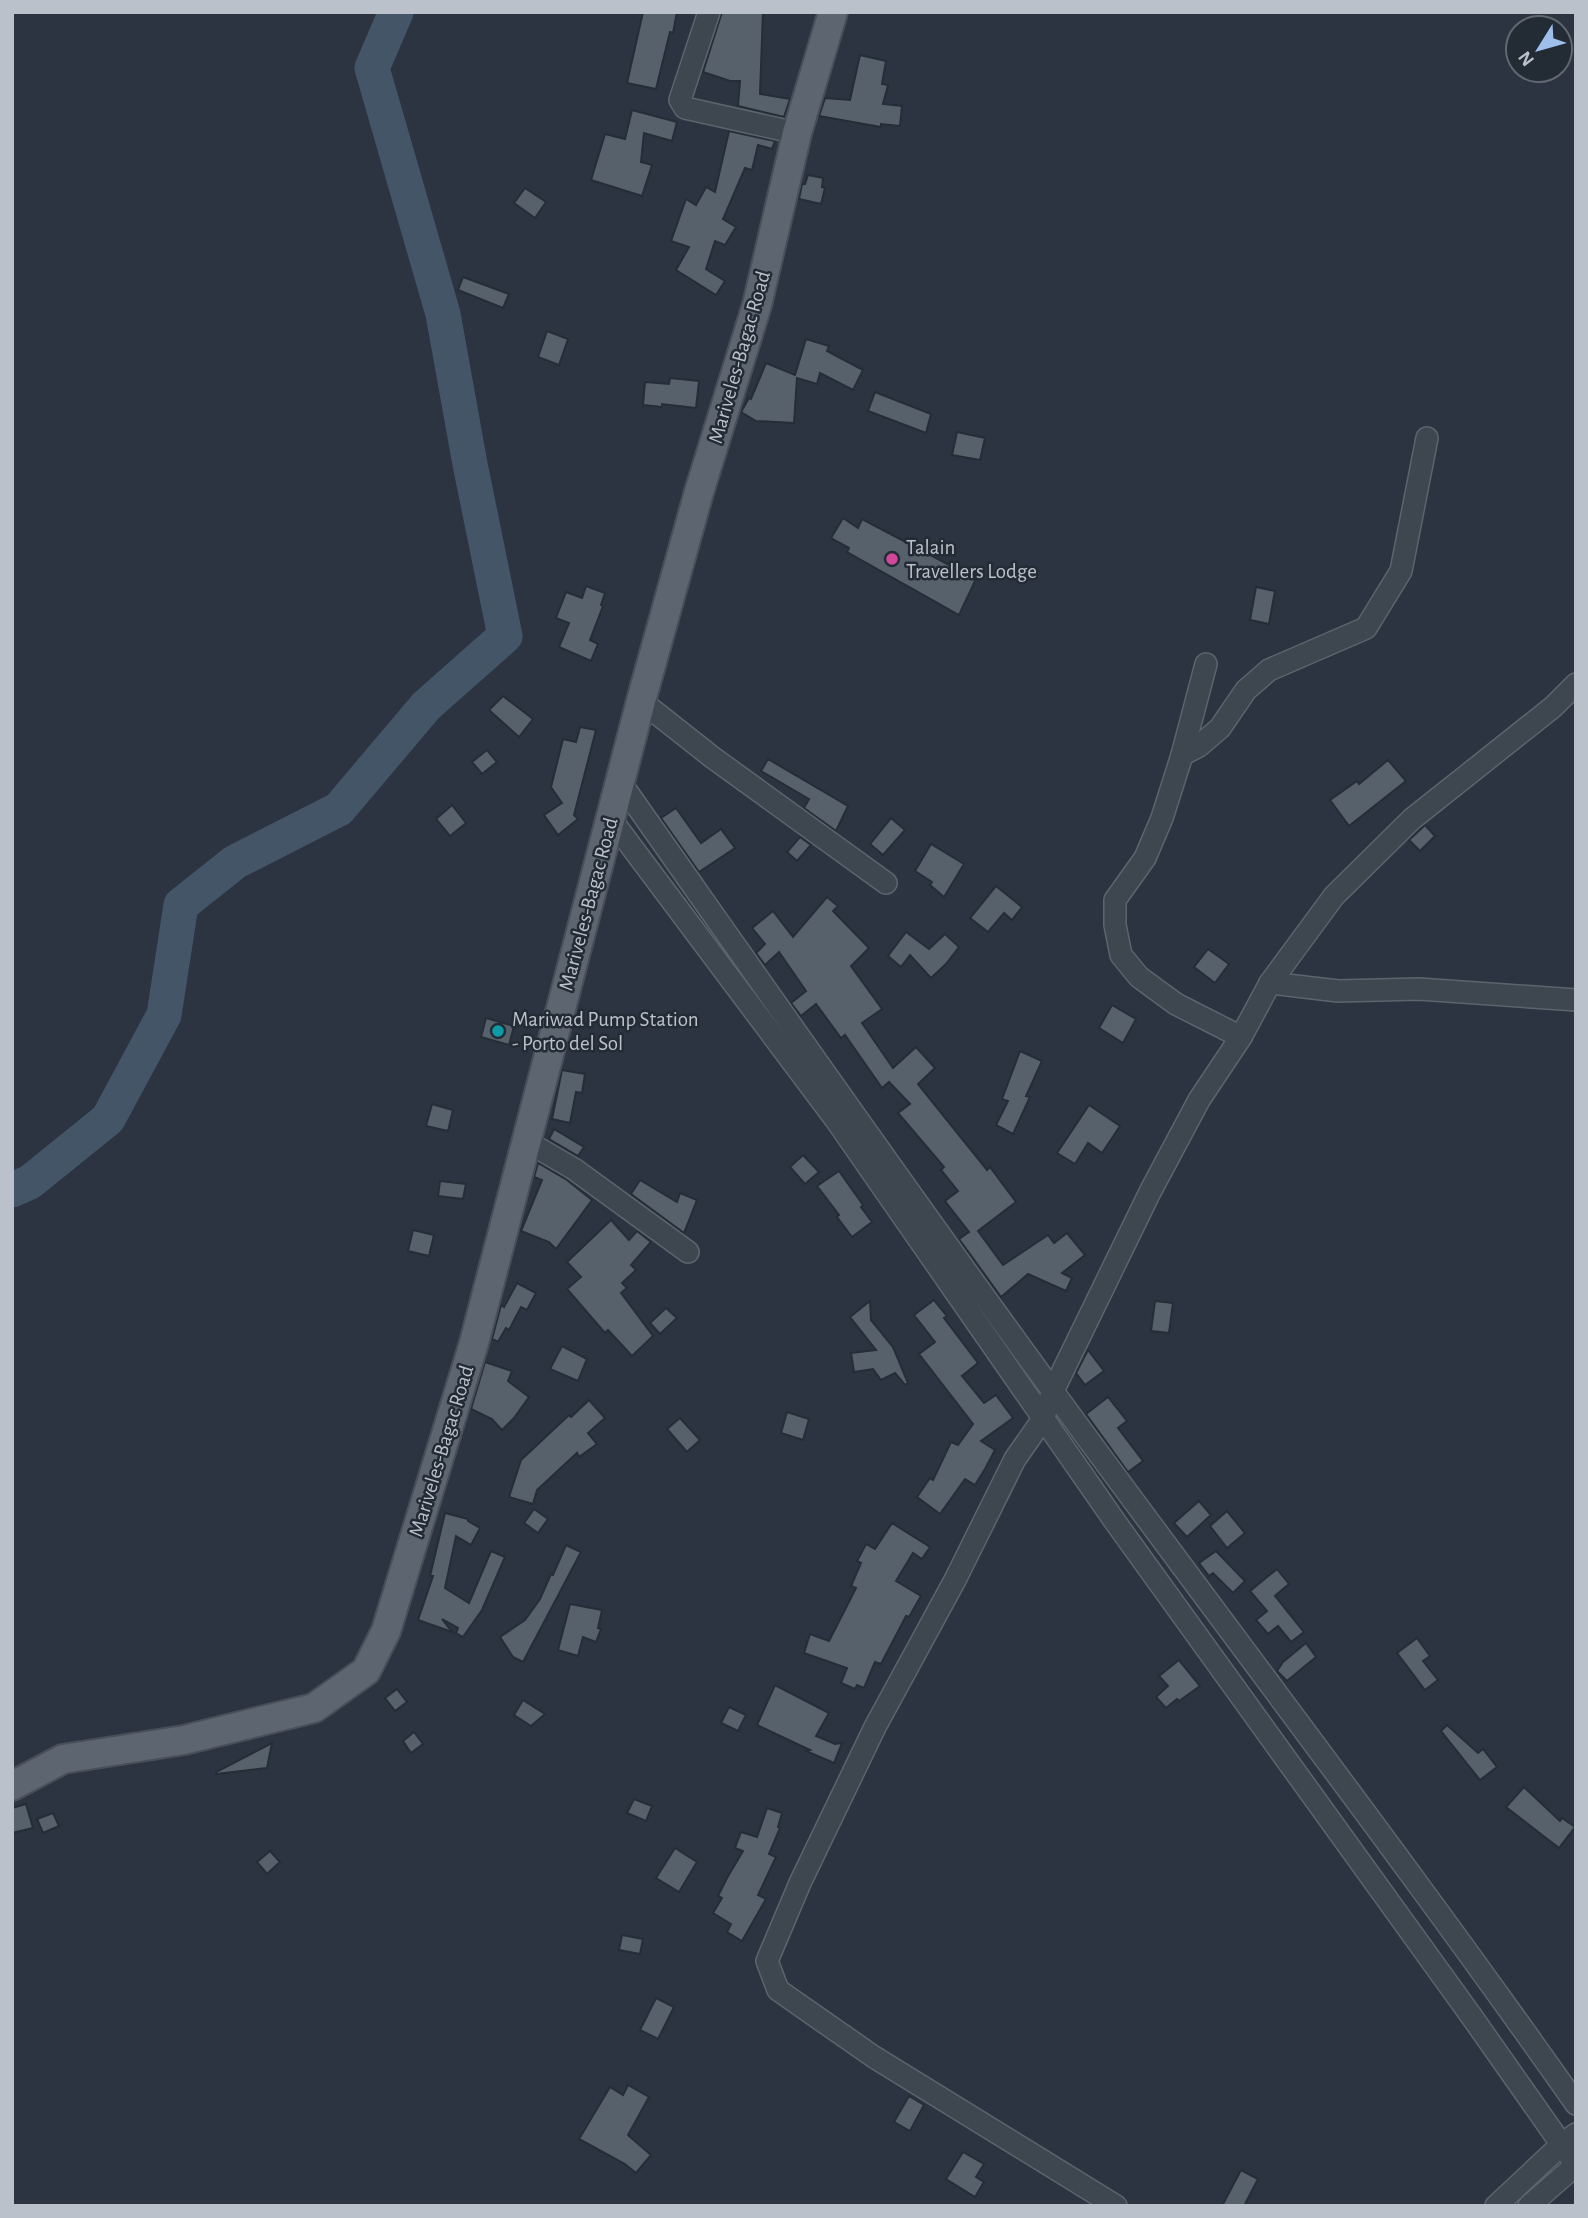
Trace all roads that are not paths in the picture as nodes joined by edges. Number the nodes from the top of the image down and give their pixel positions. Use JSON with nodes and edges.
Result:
{"nodes":[{"id":1,"x":709,"y":12,"type":"edge"},
{"id":2,"x":833,"y":12,"type":"edge"},
{"id":3,"x":797,"y":133,"type":"junction"},
{"id":4,"x":1427,"y":438,"type":"dead end"},
{"id":5,"x":1206,"y":664,"type":"dead end"},
{"id":6,"x":1576,"y":684,"type":"edge"},
{"id":7,"x":641,"y":701,"type":"junction"},
{"id":8,"x":1182,"y":755,"type":"junction"},
{"id":9,"x":620,"y":782,"type":"junction"},
{"id":10,"x":610,"y":818,"type":"junction"},
{"id":11,"x":886,"y":883,"type":"dead end"},
{"id":12,"x":1270,"y":983,"type":"junction"},
{"id":13,"x":1576,"y":1000,"type":"edge"},
{"id":14,"x":1241,"y":1037,"type":"junction"},
{"id":15,"x":526,"y":1141,"type":"junction"},
{"id":16,"x":688,"y":1252,"type":"dead end"},
{"id":17,"x":1053,"y":1391,"type":"junction"},
{"id":18,"x":1043,"y":1419,"type":"junction"},
{"id":19,"x":12,"y":1786,"type":"edge"},
{"id":20,"x":1576,"y":2104,"type":"edge"},
{"id":21,"x":1568,"y":2139,"type":"edge"},
{"id":22,"x":1576,"y":2165,"type":"edge"},
{"id":23,"x":1116,"y":2206,"type":"edge"},
{"id":24,"x":1496,"y":2206,"type":"edge"},
{"id":25,"x":1529,"y":2206,"type":"edge"}],
"edges":[{"from":1,"to":3,"type":"street"},
{"from":2,"to":3,"type":"main road","name":"Mariveles-Bagac Road"},
{"from":3,"to":7,"type":"main road","name":"Mariveles-Bagac Road"},
{"from":4,"to":8,"type":"street"},
{"from":5,"to":8,"type":"street"},
{"from":6,"to":12,"type":"street"},
{"from":7,"to":9,"type":"main road","name":"Mariveles-Bagac Road"},
{"from":7,"to":11,"type":"street"},
{"from":8,"to":14,"type":"street"},
{"from":9,"to":10,"type":"main road","name":"Mariveles-Bagac Road"},
{"from":9,"to":17,"type":"street"},
{"from":10,"to":15,"type":"main road","name":"Mariveles-Bagac Road"},
{"from":10,"to":18,"type":"street"},
{"from":12,"to":13,"type":"street"},
{"from":12,"to":14,"type":"street"},
{"from":14,"to":17,"type":"street"},
{"from":15,"to":16,"type":"street"},
{"from":15,"to":19,"type":"main road","name":"Mariveles-Bagac Road"},
{"from":17,"to":18,"type":"street"},
{"from":17,"to":20,"type":"street"},
{"from":18,"to":21,"type":"street"},
{"from":18,"to":23,"type":"street"},
{"from":21,"to":22,"type":"street"},
{"from":21,"to":24,"type":"street"},
{"from":22,"to":25,"type":"street"}]}
